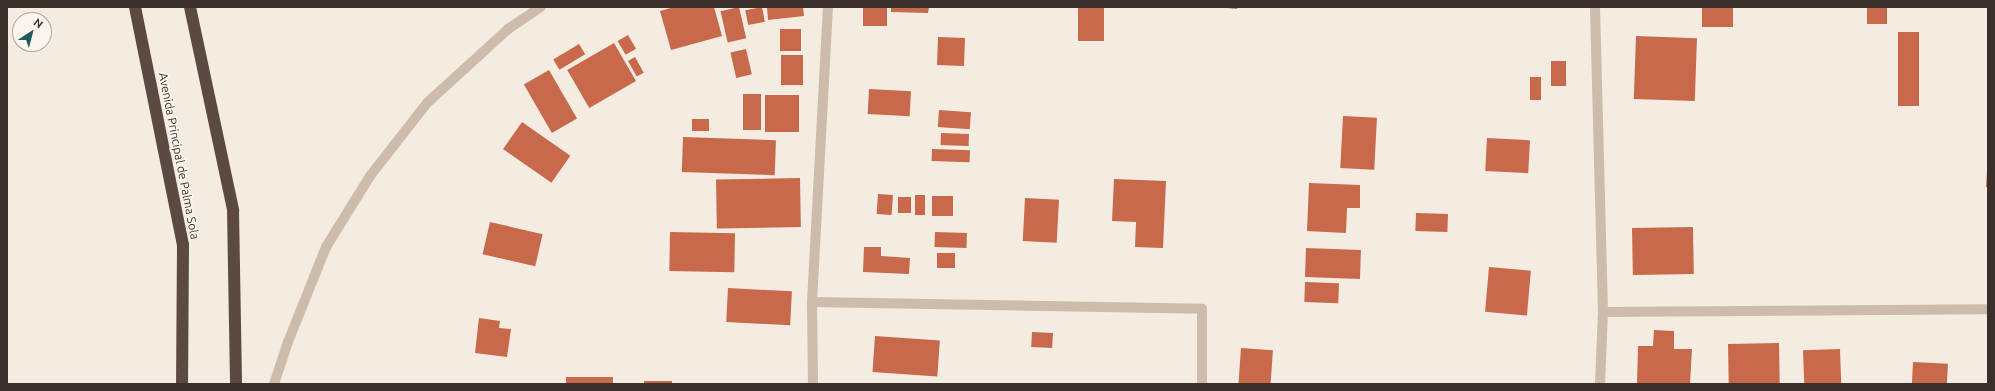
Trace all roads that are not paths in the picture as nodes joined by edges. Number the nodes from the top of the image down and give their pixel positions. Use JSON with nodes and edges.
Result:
{"nodes":[{"id":1,"x":135,"y":7,"type":"edge"},
{"id":2,"x":190,"y":7,"type":"edge"},
{"id":3,"x":541,"y":7,"type":"edge"},
{"id":4,"x":828,"y":7,"type":"edge"},
{"id":5,"x":1595,"y":7,"type":"edge"},
{"id":6,"x":812,"y":302,"type":"junction"},
{"id":7,"x":1988,"y":309,"type":"edge"},
{"id":8,"x":1603,"y":312,"type":"junction"},
{"id":9,"x":182,"y":384,"type":"edge"},
{"id":10,"x":236,"y":384,"type":"edge"},
{"id":11,"x":274,"y":384,"type":"edge"},
{"id":12,"x":813,"y":384,"type":"edge"},
{"id":13,"x":1202,"y":384,"type":"edge"},
{"id":14,"x":1600,"y":384,"type":"edge"}],
"edges":[{"from":1,"to":9,"type":"highway","name":"Avenida Principal de Palma Sola"},
{"from":2,"to":10,"type":"highway"},
{"from":3,"to":11,"type":"street"},
{"from":4,"to":6,"type":"street"},
{"from":5,"to":8,"type":"street"},
{"from":6,"to":12,"type":"street"},
{"from":6,"to":13,"type":"street"},
{"from":7,"to":8,"type":"street"},
{"from":8,"to":14,"type":"street"}]}
